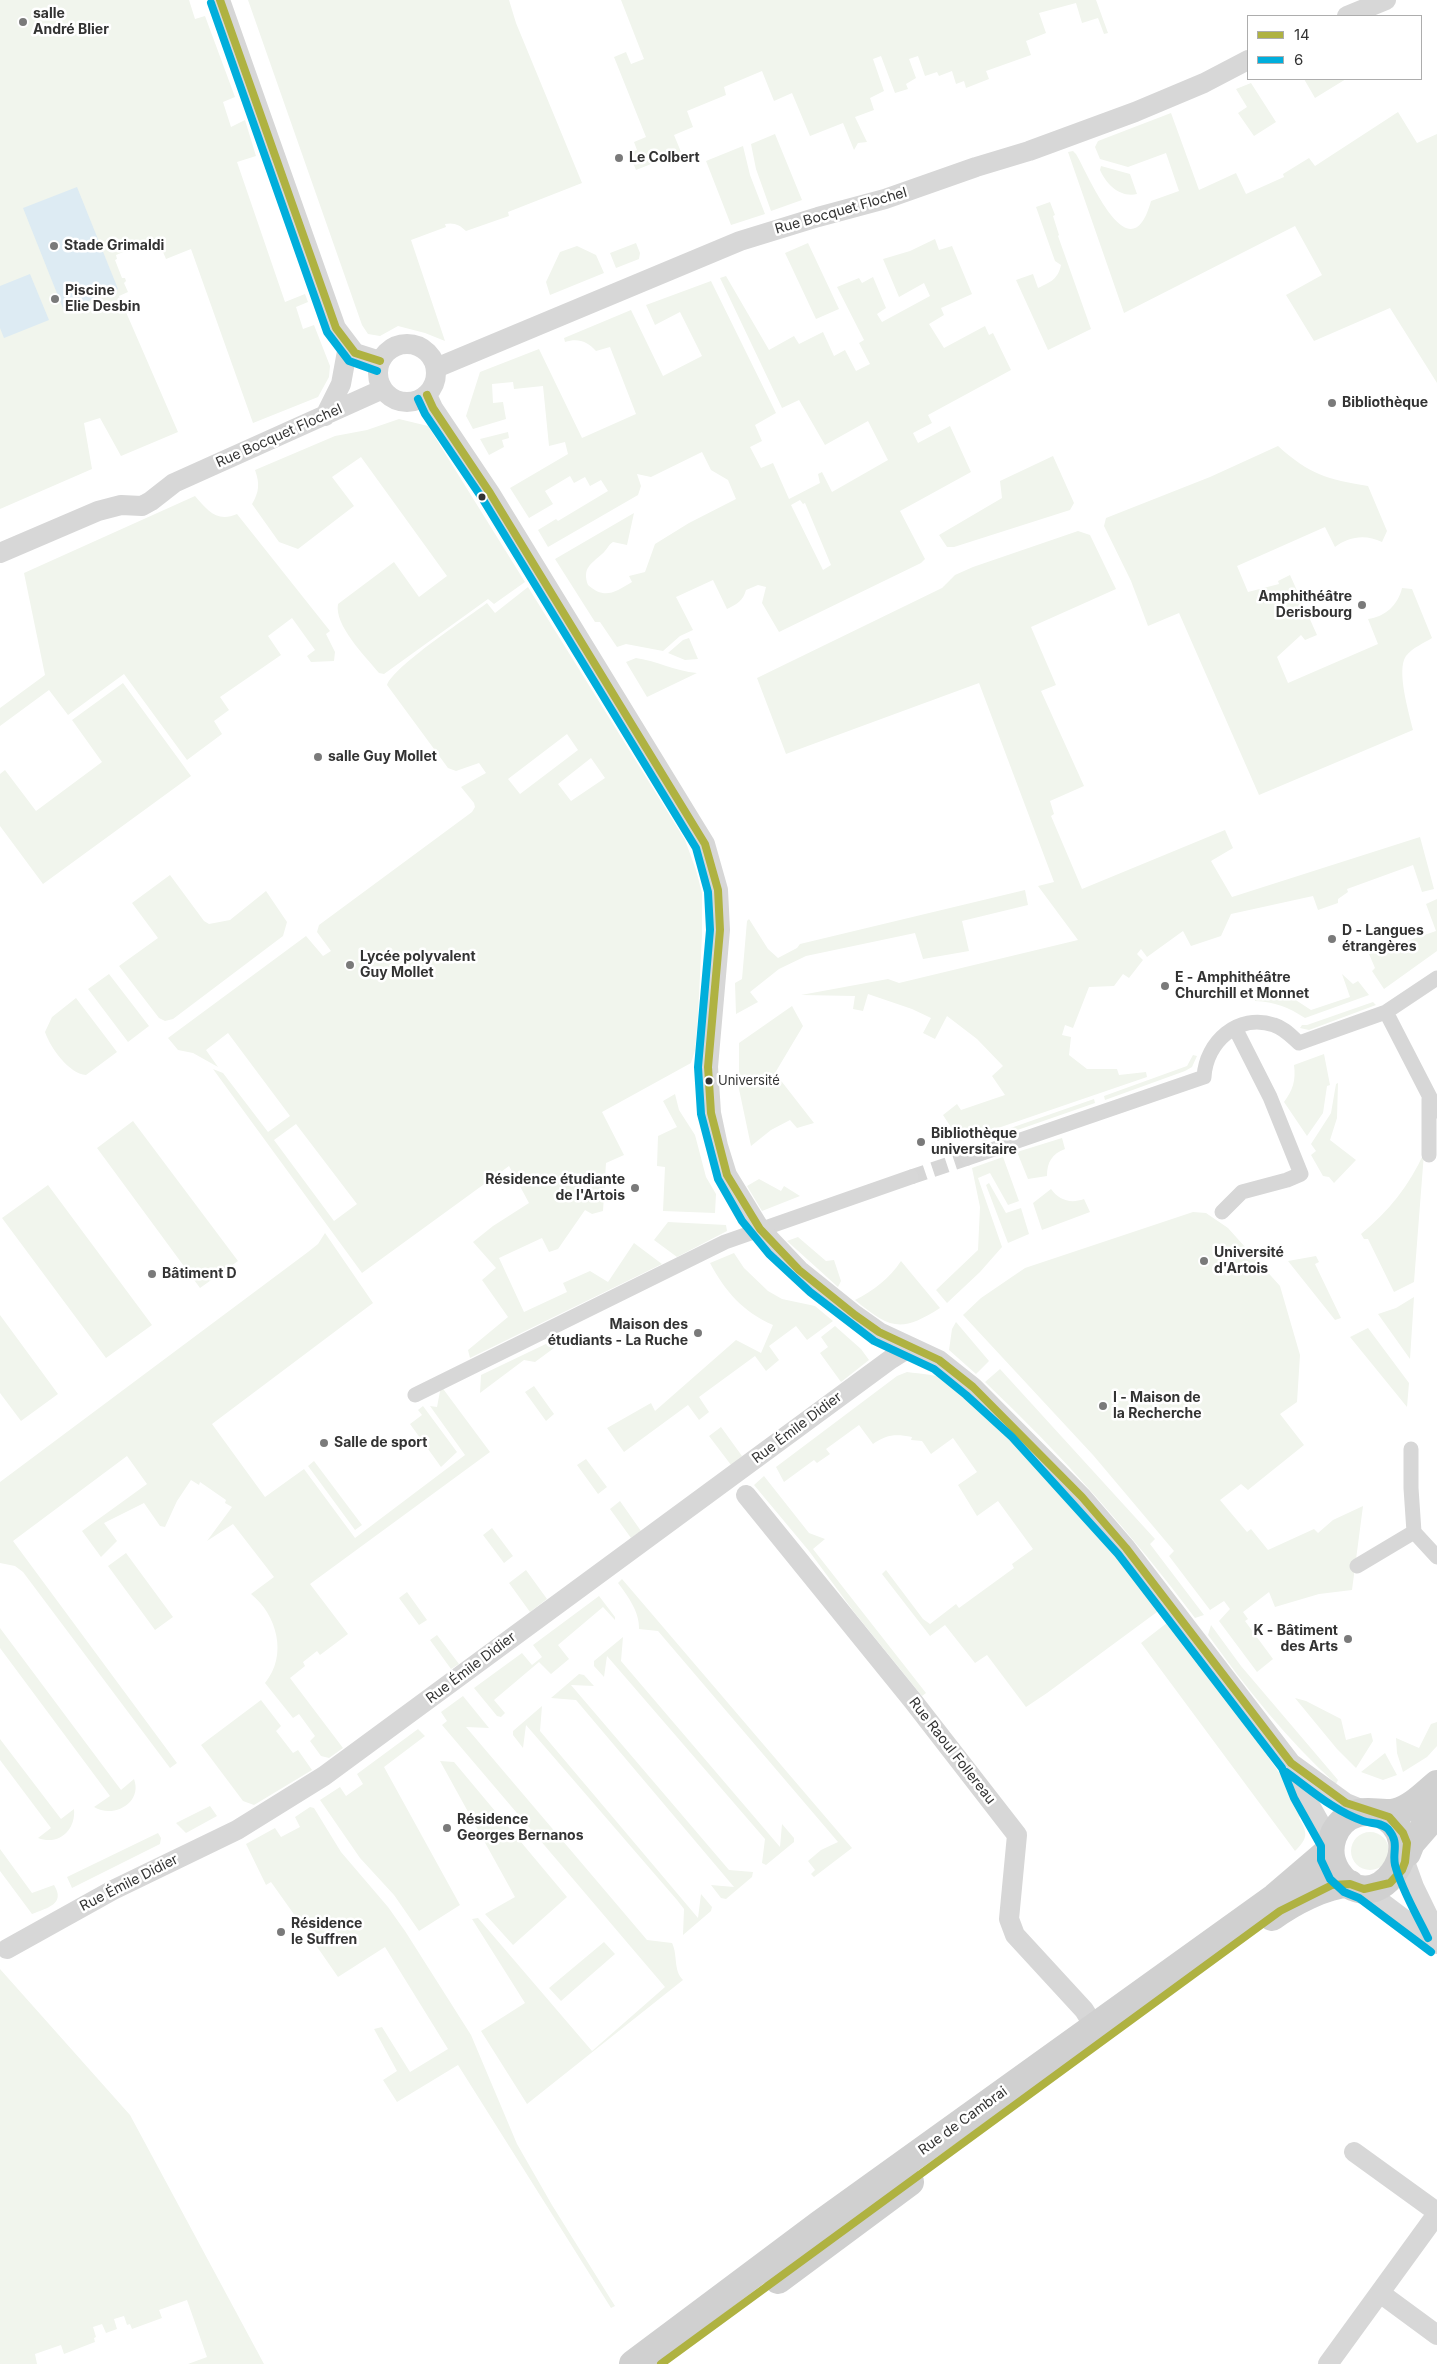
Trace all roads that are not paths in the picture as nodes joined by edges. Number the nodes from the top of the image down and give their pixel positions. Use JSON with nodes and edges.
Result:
{"nodes":[{"id":1,"x":220,"y":0,"type":"edge"},
{"id":2,"x":1366,"y":0,"type":"edge"},
{"id":3,"x":1386,"y":0,"type":"edge"},
{"id":4,"x":1349,"y":15,"type":"edge"},
{"id":5,"x":1350,"y":15,"type":"edge"},
{"id":6,"x":1247,"y":61,"type":"edge"},
{"id":7,"x":348,"y":346,"type":"junction"},
{"id":8,"x":380,"y":361,"type":"junction"},
{"id":9,"x":436,"y":368,"type":"junction"},
{"id":10,"x":383,"y":389,"type":"junction"},
{"id":11,"x":427,"y":395,"type":"junction"},
{"id":12,"x":325,"y":416,"type":"junction"},
{"id":13,"x":0,"y":553,"type":"edge"},
{"id":14,"x":1437,"y":978,"type":"edge"},
{"id":15,"x":1386,"y":1012,"type":"junction"},
{"id":16,"x":1234,"y":1028,"type":"junction"},
{"id":17,"x":1429,"y":1094,"type":"junction"},
{"id":18,"x":1437,"y":1111,"type":"edge"},
{"id":19,"x":1429,"y":1155,"type":"dead end"},
{"id":20,"x":968,"y":1158,"type":"tunnel mouth"},
{"id":21,"x":911,"y":1177,"type":"tunnel mouth"},
{"id":22,"x":1222,"y":1212,"type":"dead end"},
{"id":23,"x":760,"y":1229,"type":"junction"},
{"id":24,"x":910,"y":1347,"type":"junction"},
{"id":25,"x":415,"y":1395,"type":"dead end"},
{"id":26,"x":1411,"y":1450,"type":"dead end"},
{"id":27,"x":746,"y":1495,"type":"dead end"},
{"id":28,"x":1414,"y":1532,"type":"junction"},
{"id":29,"x":1437,"y":1556,"type":"edge"},
{"id":30,"x":1357,"y":1566,"type":"dead end"},
{"id":31,"x":1291,"y":1763,"type":"junction"},
{"id":32,"x":1432,"y":1798,"type":"edge"},
{"id":33,"x":1374,"y":1812,"type":"junction"},
{"id":34,"x":1330,"y":1846,"type":"junction"},
{"id":35,"x":1406,"y":1858,"type":"junction"},
{"id":36,"x":1357,"y":1886,"type":"junction"},
{"id":37,"x":1437,"y":1934,"type":"edge"},
{"id":38,"x":1437,"y":1944,"type":"edge"},
{"id":39,"x":7,"y":1949,"type":"dead end"},
{"id":40,"x":1094,"y":2026,"type":"junction"},
{"id":41,"x":1354,"y":2152,"type":"dead end"},
{"id":42,"x":1437,"y":2213,"type":"edge"},
{"id":43,"x":1380,"y":2293,"type":"junction"},
{"id":44,"x":1437,"y":2335,"type":"edge"},
{"id":45,"x":633,"y":2364,"type":"edge"},
{"id":46,"x":661,"y":2364,"type":"edge"},
{"id":47,"x":1328,"y":2364,"type":"edge"}],
"edges":[{"from":1,"to":7,"type":"street"},
{"from":2,"to":4,"type":"street"},
{"from":3,"to":5,"type":"street"},
{"from":6,"to":9,"type":"street","name":"Rue Bocquet Flochel"},
{"from":7,"to":8,"type":"street"},
{"from":7,"to":12,"type":"street"},
{"from":8,"to":9,"type":"street"},
{"from":8,"to":10,"type":"street"},
{"from":9,"to":11,"type":"street"},
{"from":10,"to":11,"type":"street"},
{"from":10,"to":12,"type":"street","name":"Rue Bocquet Flochel"},
{"from":11,"to":23,"type":"street"},
{"from":12,"to":13,"type":"street","name":"Rue Bocquet Flochel"},
{"from":14,"to":15,"type":"street"},
{"from":15,"to":16,"type":"street"},
{"from":15,"to":17,"type":"street"},
{"from":16,"to":20,"type":"street"},
{"from":16,"to":22,"type":"street"},
{"from":17,"to":18,"type":"street"},
{"from":17,"to":19,"type":"street"},
{"from":21,"to":23,"type":"street"},
{"from":23,"to":24,"type":"street"},
{"from":23,"to":25,"type":"street"},
{"from":24,"to":31,"type":"street"},
{"from":24,"to":39,"type":"street","name":"Rue Émile Didier"},
{"from":26,"to":28,"type":"street"},
{"from":27,"to":40,"type":"street","name":"Rue Raoul Follereau"},
{"from":28,"to":29,"type":"street"},
{"from":28,"to":30,"type":"street"},
{"from":31,"to":33,"type":"street"},
{"from":31,"to":34,"type":"street"},
{"from":32,"to":33,"type":"main road"},
{"from":32,"to":35,"type":"main road"},
{"from":33,"to":34,"type":"main road"},
{"from":33,"to":35,"type":"main road"},
{"from":34,"to":36,"type":"main road"},
{"from":34,"to":40,"type":"main road","name":"Rue de Cambrai"},
{"from":35,"to":36,"type":"main road"},
{"from":35,"to":37,"type":"street"},
{"from":36,"to":38,"type":"street"},
{"from":36,"to":46,"type":"main road","name":"Rue de Cambrai"},
{"from":40,"to":45,"type":"main road","name":"Rue de Cambrai"},
{"from":41,"to":42,"type":"street"},
{"from":42,"to":43,"type":"street"},
{"from":43,"to":44,"type":"street"},
{"from":43,"to":47,"type":"street"}]}
